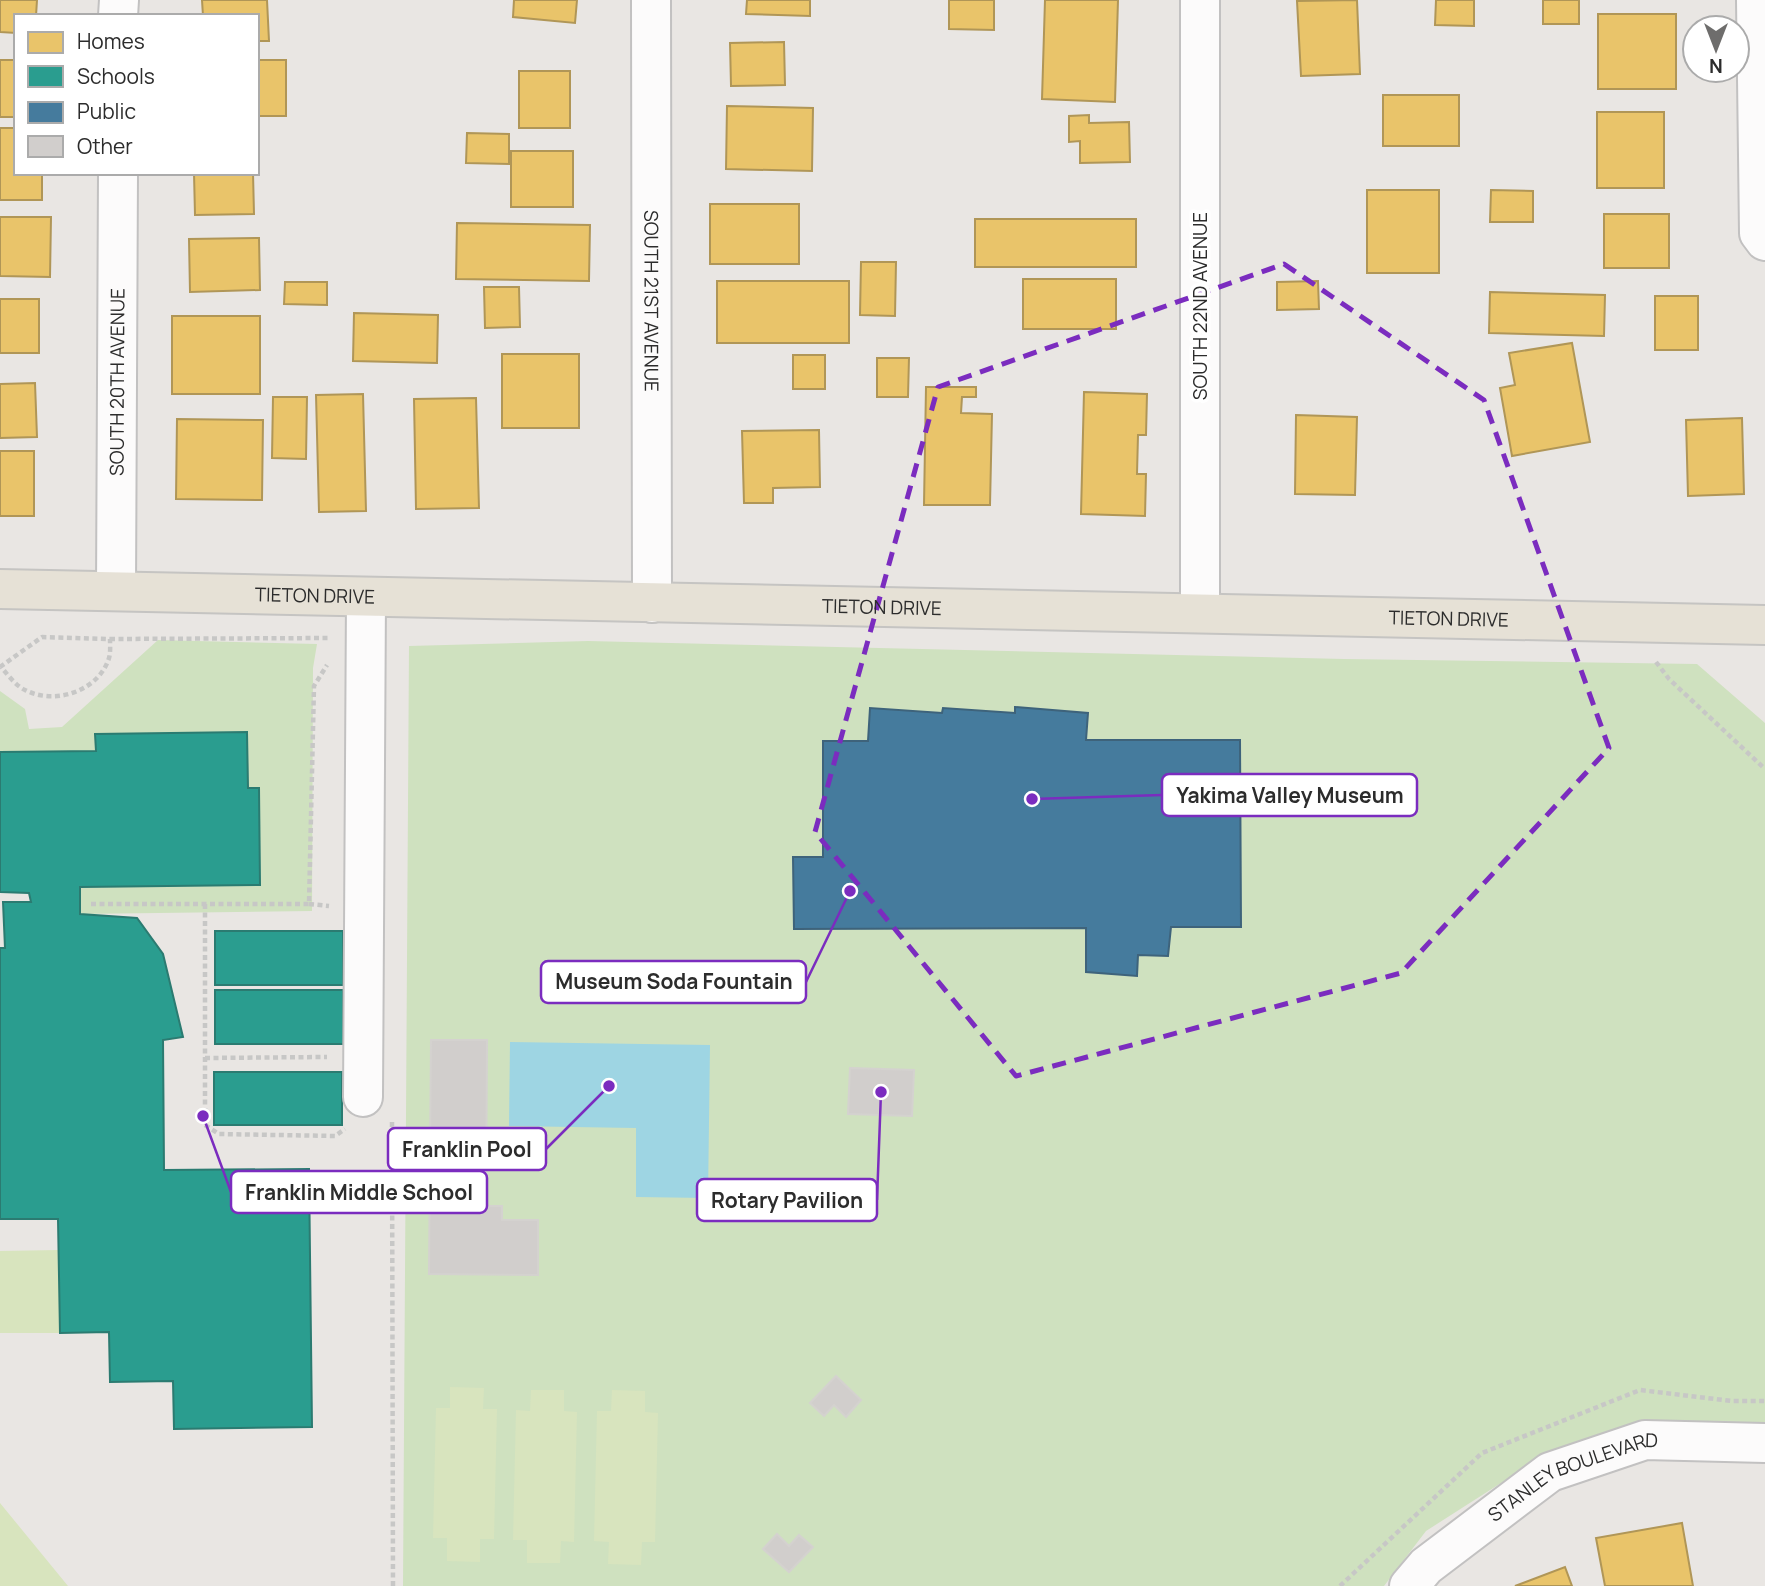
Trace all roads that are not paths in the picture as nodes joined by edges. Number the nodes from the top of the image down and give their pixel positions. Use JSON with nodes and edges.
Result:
{"nodes":[{"id":1,"x":651,"y":0,"type":"edge"},
{"id":2,"x":1200,"y":0,"type":"edge"},
{"id":3,"x":1756,"y":0,"type":"edge"},
{"id":4,"x":118,"y":175,"type":"edge"},
{"id":5,"x":1765,"y":241,"type":"edge"},
{"id":6,"x":0,"y":589,"type":"edge"},
{"id":7,"x":116,"y":590,"type":"junction"},
{"id":8,"x":366,"y":598,"type":"junction"},
{"id":9,"x":652,"y":603,"type":"junction"},
{"id":10,"x":1200,"y":612,"type":"junction"},
{"id":11,"x":1765,"y":625,"type":"edge"},
{"id":12,"x":368,"y":1111,"type":"road end"},
{"id":13,"x":1765,"y":1443,"type":"edge"},
{"id":14,"x":1409,"y":1586,"type":"edge"}],
"edges":[{"from":1,"to":9,"type":"street","name":"SOUTH 21ST AVENUE"},
{"from":2,"to":10,"type":"street","name":"SOUTH 22ND AVENUE"},
{"from":3,"to":5,"type":"street"},
{"from":4,"to":7,"type":"street","name":"SOUTH 20TH AVENUE"},
{"from":6,"to":7,"type":"main road","name":"TIETON DRIVE"},
{"from":7,"to":8,"type":"main road","name":"TIETON DRIVE"},
{"from":8,"to":9,"type":"main road","name":"TIETON DRIVE"},
{"from":8,"to":12,"type":"street"},
{"from":9,"to":10,"type":"main road","name":"TIETON DRIVE"},
{"from":10,"to":11,"type":"main road","name":"TIETON DRIVE"},
{"from":13,"to":14,"type":"street","name":"STANLEY BOULEVARD"}]}
